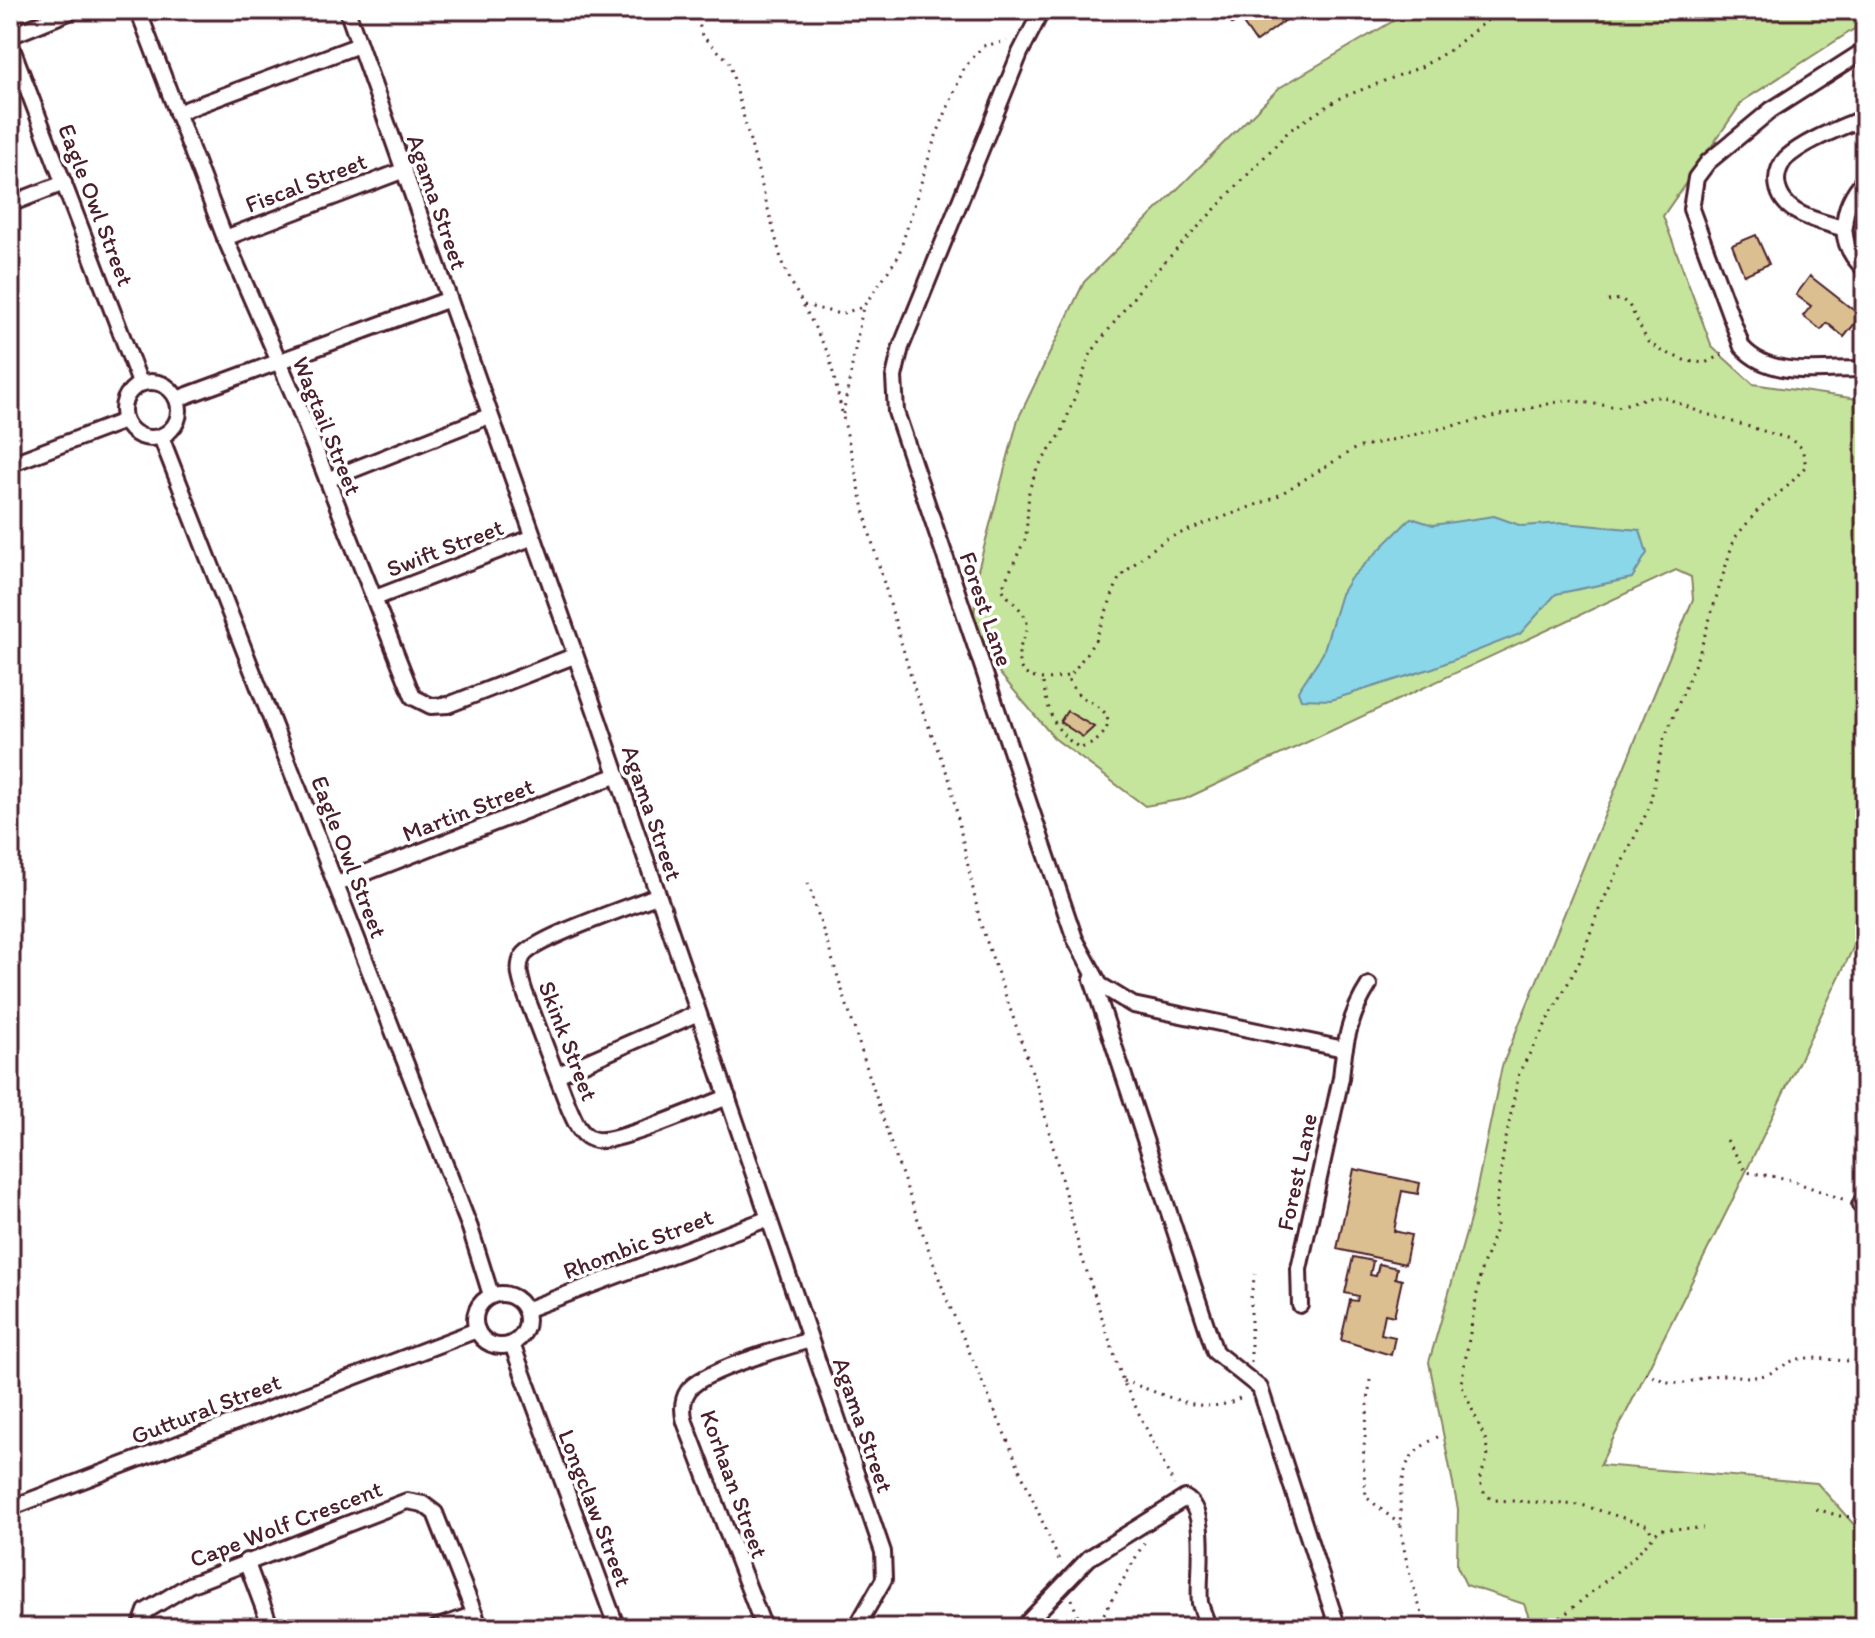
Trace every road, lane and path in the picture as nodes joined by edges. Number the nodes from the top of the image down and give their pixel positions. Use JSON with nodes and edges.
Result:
{"nodes":[{"id":1,"x":74,"y":10,"type":"edge"},
{"id":2,"x":138,"y":10,"type":"edge"},
{"id":3,"x":347,"y":10,"type":"edge"},
{"id":4,"x":696,"y":10,"type":"edge"},
{"id":5,"x":1042,"y":10,"type":"edge"},
{"id":6,"x":1500,"y":10,"type":"edge"},
{"id":7,"x":10,"y":36,"type":"edge"},
{"id":8,"x":1027,"y":38,"type":"junction"},
{"id":9,"x":10,"y":43,"type":"edge"},
{"id":10,"x":359,"y":45,"type":"junction"},
{"id":11,"x":1865,"y":50,"type":"edge"},
{"id":12,"x":177,"y":113,"type":"junction"},
{"id":13,"x":1865,"y":117,"type":"edge"},
{"id":14,"x":402,"y":171,"type":"junction"},
{"id":15,"x":1865,"y":179,"type":"edge"},
{"id":16,"x":64,"y":183,"type":"junction"},
{"id":17,"x":10,"y":204,"type":"edge"},
{"id":18,"x":1842,"y":228,"type":"junction"},
{"id":19,"x":225,"y":238,"type":"junction"},
{"id":20,"x":1865,"y":269,"type":"edge"},
{"id":21,"x":447,"y":300,"type":"junction"},
{"id":22,"x":1608,"y":301,"type":"dead end"},
{"id":23,"x":804,"y":305,"type":"junction"},
{"id":24,"x":863,"y":307,"type":"junction"},
{"id":25,"x":1742,"y":347,"type":"junction"},
{"id":26,"x":278,"y":364,"type":"junction"},
{"id":27,"x":1865,"y":369,"type":"edge"},
{"id":28,"x":140,"y":383,"type":"junction"},
{"id":29,"x":177,"y":399,"type":"junction"},
{"id":30,"x":843,"y":415,"type":"junction"},
{"id":31,"x":489,"y":416,"type":"junction"},
{"id":32,"x":124,"y":421,"type":"junction"},
{"id":33,"x":161,"y":437,"type":"junction"},
{"id":34,"x":10,"y":464,"type":"edge"},
{"id":35,"x":327,"y":480,"type":"junction"},
{"id":36,"x":531,"y":538,"type":"junction"},
{"id":37,"x":375,"y":598,"type":"junction"},
{"id":38,"x":574,"y":656,"type":"junction"},
{"id":39,"x":1071,"y":675,"type":"junction"},
{"id":40,"x":1043,"y":682,"type":"junction"},
{"id":41,"x":615,"y":776,"type":"junction"},
{"id":42,"x":808,"y":883,"type":"dead end"},
{"id":43,"x":337,"y":884,"type":"junction"},
{"id":44,"x":656,"y":896,"type":"junction"},
{"id":45,"x":1088,"y":967,"type":"junction"},
{"id":46,"x":1369,"y":985,"type":"dead end"},
{"id":47,"x":698,"y":1013,"type":"junction"},
{"id":48,"x":1344,"y":1049,"type":"junction"},
{"id":49,"x":557,"y":1075,"type":"junction"},
{"id":50,"x":728,"y":1097,"type":"junction"},
{"id":51,"x":1727,"y":1140,"type":"dead end"},
{"id":52,"x":1863,"y":1200,"type":"edge"},
{"id":53,"x":767,"y":1219,"type":"junction"},
{"id":54,"x":491,"y":1295,"type":"junction"},
{"id":55,"x":1300,"y":1305,"type":"dead end"},
{"id":56,"x":525,"y":1310,"type":"junction"},
{"id":57,"x":477,"y":1330,"type":"junction"},
{"id":58,"x":810,"y":1340,"type":"junction"},
{"id":59,"x":512,"y":1344,"type":"junction"},
{"id":60,"x":1865,"y":1360,"type":"edge"},
{"id":61,"x":1645,"y":1373,"type":"dead end"},
{"id":62,"x":1370,"y":1380,"type":"dead end"},
{"id":63,"x":1443,"y":1434,"type":"dead end"},
{"id":64,"x":1181,"y":1499,"type":"junction"},
{"id":65,"x":10,"y":1508,"type":"edge"},
{"id":66,"x":1816,"y":1509,"type":"dead end"},
{"id":67,"x":1865,"y":1518,"type":"edge"},
{"id":68,"x":1403,"y":1527,"type":"junction"},
{"id":69,"x":1703,"y":1528,"type":"dead end"},
{"id":70,"x":1146,"y":1537,"type":"dead end"},
{"id":71,"x":1652,"y":1537,"type":"junction"},
{"id":72,"x":246,"y":1561,"type":"junction"},
{"id":73,"x":1067,"y":1579,"type":"junction"},
{"id":74,"x":1335,"y":1619,"type":"dead end"},
{"id":75,"x":478,"y":1621,"type":"edge"},
{"id":76,"x":140,"y":1628,"type":"edge"},
{"id":77,"x":271,"y":1628,"type":"edge"},
{"id":78,"x":436,"y":1628,"type":"edge"},
{"id":79,"x":617,"y":1628,"type":"edge"},
{"id":80,"x":764,"y":1628,"type":"edge"},
{"id":81,"x":856,"y":1628,"type":"edge"},
{"id":82,"x":1022,"y":1628,"type":"edge"},
{"id":83,"x":1081,"y":1628,"type":"edge"},
{"id":84,"x":1096,"y":1628,"type":"edge"},
{"id":85,"x":1209,"y":1628,"type":"edge"},
{"id":86,"x":1427,"y":1628,"type":"edge"},
{"id":87,"x":1548,"y":1628,"type":"edge"}],
"edges":[{"from":1,"to":7,"type":"street"},
{"from":2,"to":12,"type":"street","name":"Wagtail Street"},
{"from":3,"to":10,"type":"street","name":"Agama Street"},
{"from":4,"to":23,"type":"path"},
{"from":5,"to":8,"type":"street","name":"Forest Lane"},
{"from":6,"to":40,"type":"path"},
{"from":8,"to":24,"type":"path"},
{"from":8,"to":45,"type":"street","name":"Forest Lane"},
{"from":9,"to":16,"type":"street","name":"Eagle Owl Street"},
{"from":10,"to":12,"type":"street"},
{"from":10,"to":14,"type":"street","name":"Agama Street"},
{"from":11,"to":25,"type":"street"},
{"from":12,"to":19,"type":"street","name":"Wagtail Street"},
{"from":13,"to":18,"type":"street"},
{"from":14,"to":19,"type":"street","name":"Fiscal Street"},
{"from":14,"to":21,"type":"street","name":"Agama Street"},
{"from":15,"to":18,"type":"street"},
{"from":16,"to":17,"type":"street"},
{"from":16,"to":28,"type":"street","name":"Eagle Owl Street"},
{"from":18,"to":20,"type":"street"},
{"from":19,"to":26,"type":"street","name":"Wagtail Street"},
{"from":21,"to":26,"type":"street"},
{"from":21,"to":31,"type":"street","name":"Agama Street"},
{"from":22,"to":25,"type":"path"},
{"from":23,"to":24,"type":"path"},
{"from":23,"to":30,"type":"path"},
{"from":24,"to":30,"type":"path"},
{"from":25,"to":27,"type":"street"},
{"from":26,"to":29,"type":"street"},
{"from":26,"to":35,"type":"street","name":"Wagtail Street"},
{"from":28,"to":29,"type":"street"},
{"from":28,"to":32,"type":"street"},
{"from":29,"to":33,"type":"street"},
{"from":30,"to":64,"type":"path"},
{"from":31,"to":35,"type":"street"},
{"from":31,"to":36,"type":"street","name":"Agama Street"},
{"from":32,"to":33,"type":"street"},
{"from":32,"to":34,"type":"street"},
{"from":33,"to":43,"type":"street","name":"Eagle Owl Street"},
{"from":35,"to":37,"type":"street","name":"Wagtail Street"},
{"from":36,"to":37,"type":"street","name":"Swift Street"},
{"from":36,"to":38,"type":"street","name":"Agama Street"},
{"from":37,"to":38,"type":"street","name":"Wagtail Street"},
{"from":38,"to":41,"type":"street","name":"Agama Street"},
{"from":39,"to":40,"type":"path"},
{"from":39,"to":40,"type":"path"},
{"from":39,"to":71,"type":"path"},
{"from":41,"to":43,"type":"street","name":"Martin Street"},
{"from":41,"to":44,"type":"street","name":"Agama Street"},
{"from":42,"to":73,"type":"path"},
{"from":43,"to":54,"type":"street","name":"Eagle Owl Street"},
{"from":44,"to":47,"type":"street","name":"Agama Street"},
{"from":44,"to":49,"type":"street","name":"Skink Street"},
{"from":45,"to":48,"type":"street","name":"Forest Lane"},
{"from":45,"to":74,"type":"street"},
{"from":46,"to":48,"type":"street","name":"Forest Lane"},
{"from":47,"to":49,"type":"street"},
{"from":47,"to":50,"type":"street","name":"Agama Street"},
{"from":48,"to":55,"type":"street","name":"Forest Lane"},
{"from":49,"to":50,"type":"street","name":"Skink Street"},
{"from":50,"to":53,"type":"street","name":"Agama Street"},
{"from":51,"to":52,"type":"path"},
{"from":53,"to":56,"type":"street","name":"Rhombic Street"},
{"from":53,"to":58,"type":"street","name":"Agama Street"},
{"from":54,"to":56,"type":"street"},
{"from":54,"to":57,"type":"street"},
{"from":56,"to":59,"type":"street"},
{"from":57,"to":59,"type":"street"},
{"from":57,"to":65,"type":"street","name":"Guttural Street"},
{"from":58,"to":80,"type":"street","name":"Korhaan Street"},
{"from":58,"to":81,"type":"street","name":"Agama Street"},
{"from":59,"to":79,"type":"street","name":"Longclaw Street"},
{"from":60,"to":61,"type":"path"},
{"from":62,"to":68,"type":"path"},
{"from":63,"to":68,"type":"path"},
{"from":64,"to":73,"type":"street"},
{"from":64,"to":85,"type":"street"},
{"from":66,"to":67,"type":"path"},
{"from":68,"to":86,"type":"path"},
{"from":69,"to":71,"type":"path"},
{"from":70,"to":84,"type":"path"},
{"from":71,"to":87,"type":"path"},
{"from":72,"to":75,"type":"street","name":"Cape Wolf Crescent"},
{"from":72,"to":76,"type":"street","name":"Cape Wolf Crescent"},
{"from":72,"to":77,"type":"street"},
{"from":73,"to":82,"type":"street"},
{"from":73,"to":83,"type":"path"},
{"from":75,"to":78,"type":"street"}]}
